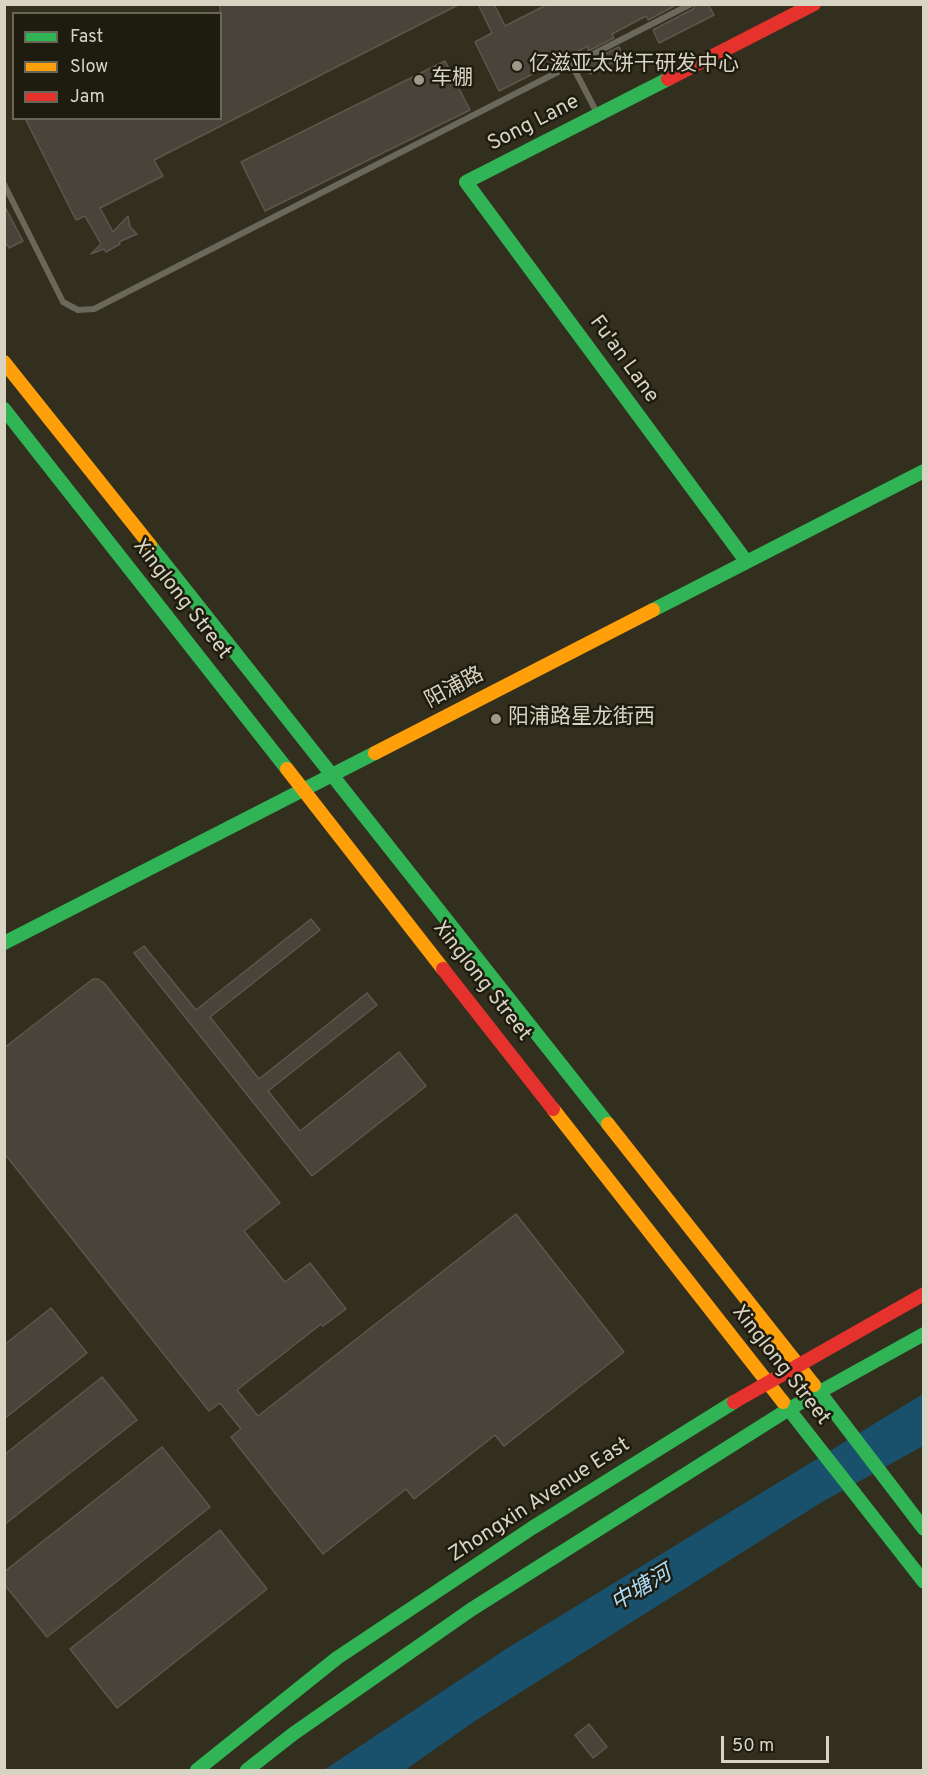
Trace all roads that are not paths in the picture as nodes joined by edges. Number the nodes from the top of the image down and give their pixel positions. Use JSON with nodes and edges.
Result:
{"nodes":[{"id":1,"x":691,"y":4,"type":"edge"},
{"id":2,"x":814,"y":4,"type":"edge"},
{"id":3,"x":572,"y":65,"type":"junction"},
{"id":4,"x":598,"y":115,"type":"junction"},
{"id":5,"x":466,"y":182,"type":"joint"},
{"id":6,"x":4,"y":184,"type":"edge"},
{"id":7,"x":4,"y":362,"type":"edge"},
{"id":8,"x":4,"y":409,"type":"edge"},
{"id":9,"x":924,"y":471,"type":"edge"},
{"id":10,"x":746,"y":561,"type":"junction"},
{"id":11,"x":334,"y":775,"type":"junction"},
{"id":12,"x":304,"y":789,"type":"junction"},
{"id":13,"x":4,"y":944,"type":"edge"},
{"id":14,"x":924,"y":1294,"type":"edge"},
{"id":15,"x":924,"y":1334,"type":"edge"},
{"id":16,"x":797,"y":1365,"type":"junction"},
{"id":17,"x":766,"y":1382,"type":"junction"},
{"id":18,"x":819,"y":1392,"type":"junction"},
{"id":19,"x":789,"y":1409,"type":"junction"},
{"id":20,"x":924,"y":1529,"type":"edge"},
{"id":21,"x":924,"y":1582,"type":"edge"},
{"id":22,"x":197,"y":1770,"type":"edge"},
{"id":23,"x":247,"y":1770,"type":"edge"}],
"edges":[{"from":1,"to":3,"type":"lane"},
{"from":2,"to":4,"type":"main road","name":"Song Lane"},
{"from":3,"to":4,"type":"lane"},
{"from":3,"to":6,"type":"lane"},
{"from":4,"to":5,"type":"main road","name":"Song Lane"},
{"from":5,"to":10,"type":"main road","name":"Fu'an Lane"},
{"from":7,"to":11,"type":"main road","name":"Xinglong Street"},
{"from":8,"to":12,"type":"main road","name":"Xinglong Street"},
{"from":9,"to":10,"type":"main road","name":"阳浦路"},
{"from":10,"to":11,"type":"main road","name":"阳浦路"},
{"from":11,"to":12,"type":"main road","name":"阳浦路"},
{"from":11,"to":16,"type":"main road","name":"Xinglong Street"},
{"from":12,"to":13,"type":"main road","name":"阳浦路"},
{"from":12,"to":17,"type":"main road","name":"Xinglong Street"},
{"from":14,"to":16,"type":"main road","name":"Zhongxin Avenue East"},
{"from":15,"to":18,"type":"main road"},
{"from":16,"to":17,"type":"main road","name":"Zhongxin Avenue East"},
{"from":16,"to":18,"type":"main road","name":"Xinglong Street"},
{"from":17,"to":19,"type":"main road","name":"Xinglong Street"},
{"from":17,"to":22,"type":"main road","name":"Zhongxin Avenue East"},
{"from":18,"to":19,"type":"main road"},
{"from":18,"to":20,"type":"main road","name":"Xinglong Street"},
{"from":19,"to":21,"type":"main road","name":"Xinglong Street"},
{"from":19,"to":23,"type":"main road"}]}
